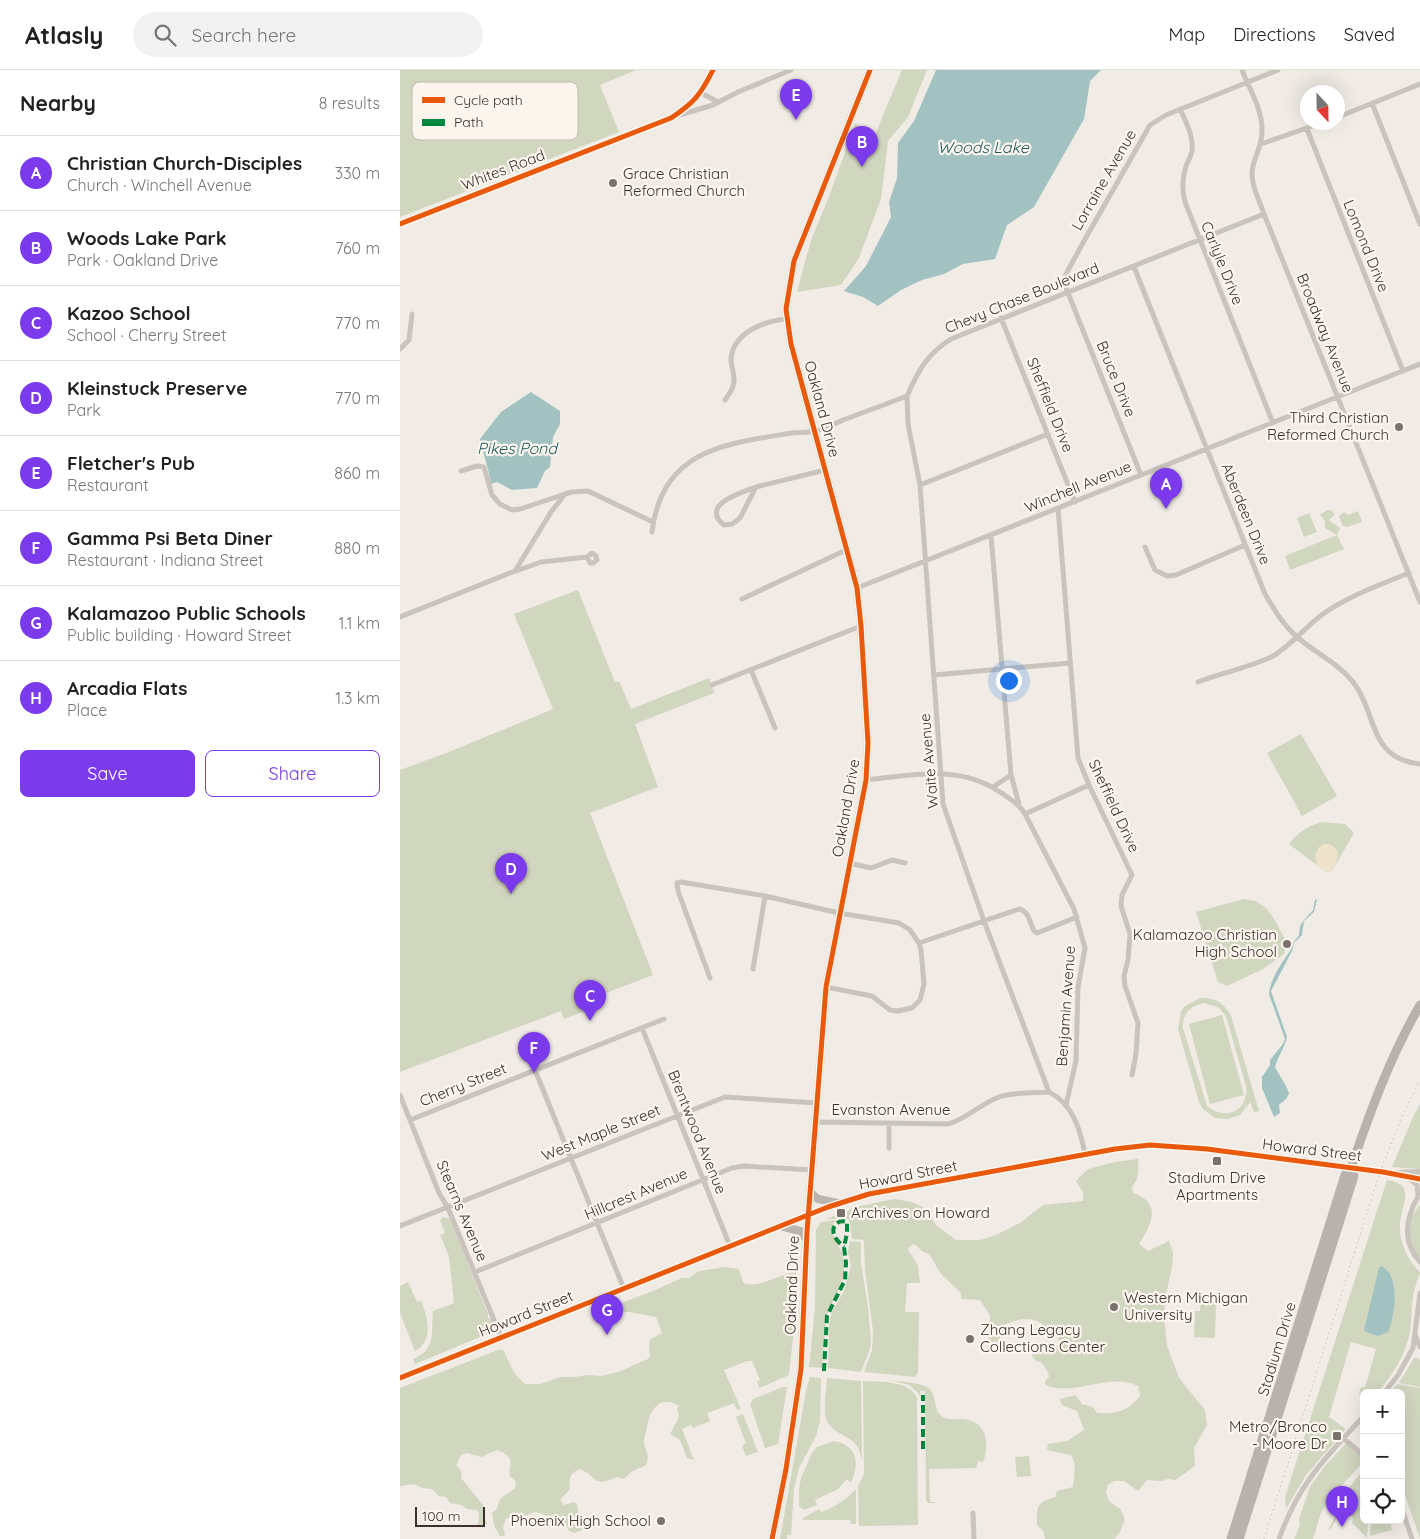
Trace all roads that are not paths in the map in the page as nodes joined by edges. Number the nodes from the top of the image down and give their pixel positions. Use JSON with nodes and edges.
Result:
{"nodes":[{"id":1,"x":713,"y":70,"type":"edge"},
{"id":2,"x":791,"y":70,"type":"edge"},
{"id":3,"x":870,"y":70,"type":"edge"},
{"id":4,"x":1242,"y":70,"type":"edge"},
{"id":5,"x":1278,"y":70,"type":"edge"},
{"id":6,"x":1247,"y":83,"type":"junction"},
{"id":7,"x":1420,"y":84,"type":"edge"},
{"id":8,"x":700,"y":93,"type":"junction"},
{"id":9,"x":718,"y":102,"type":"junction"},
{"id":10,"x":1372,"y":103,"type":"junction"},
{"id":11,"x":1180,"y":109,"type":"junction"},
{"id":12,"x":1345,"y":114,"type":"edge"},
{"id":13,"x":671,"y":118,"type":"junction"},
{"id":14,"x":1307,"y":130,"type":"joint"},
{"id":15,"x":1261,"y":144,"type":"junction"},
{"id":16,"x":1264,"y":214,"type":"junction"},
{"id":17,"x":400,"y":224,"type":"edge"},
{"id":18,"x":1420,"y":224,"type":"edge"},
{"id":19,"x":1199,"y":241,"type":"junction"},
{"id":20,"x":1134,"y":267,"type":"junction"},
{"id":21,"x":1068,"y":293,"type":"junction"},
{"id":22,"x":412,"y":314,"type":"dead end"},
{"id":23,"x":1001,"y":318,"type":"junction"},
{"id":24,"x":787,"y":319,"type":"junction"},
{"id":25,"x":400,"y":349,"type":"edge"},
{"id":26,"x":1420,"y":364,"type":"edge"},
{"id":27,"x":1403,"y":371,"type":"junction"},
{"id":28,"x":907,"y":396,"type":"junction"},
{"id":29,"x":1338,"y":397,"type":"junction"},
{"id":30,"x":725,"y":400,"type":"dead end"},
{"id":31,"x":1273,"y":423,"type":"junction"},
{"id":32,"x":815,"y":431,"type":"junction"},
{"id":33,"x":1048,"y":434,"type":"junction"},
{"id":34,"x":1207,"y":449,"type":"junction"},
{"id":35,"x":825,"y":470,"type":"junction"},
{"id":36,"x":461,"y":471,"type":"dead end"},
{"id":37,"x":1141,"y":475,"type":"junction"},
{"id":38,"x":920,"y":485,"type":"junction"},
{"id":39,"x":756,"y":487,"type":"junction"},
{"id":40,"x":565,"y":494,"type":"junction"},
{"id":41,"x":1075,"y":502,"type":"junction"},
{"id":42,"x":1058,"y":508,"type":"junction"},
{"id":43,"x":653,"y":522,"type":"junction"},
{"id":44,"x":652,"y":532,"type":"dead end"},
{"id":45,"x":991,"y":535,"type":"junction"},
{"id":46,"x":1245,"y":545,"type":"junction"},
{"id":47,"x":1145,"y":547,"type":"dead end"},
{"id":48,"x":846,"y":550,"type":"junction"},
{"id":49,"x":587,"y":557,"type":"dead end"},
{"id":50,"x":925,"y":561,"type":"junction"},
{"id":51,"x":515,"y":571,"type":"junction"},
{"id":52,"x":1409,"y":573,"type":"junction"},
{"id":53,"x":857,"y":588,"type":"junction"},
{"id":54,"x":742,"y":599,"type":"dead end"},
{"id":55,"x":1420,"y":602,"type":"edge"},
{"id":56,"x":400,"y":617,"type":"edge"},
{"id":57,"x":861,"y":626,"type":"junction"},
{"id":58,"x":1296,"y":636,"type":"junction"},
{"id":59,"x":1070,"y":663,"type":"junction"},
{"id":60,"x":1002,"y":667,"type":"junction"},
{"id":61,"x":751,"y":670,"type":"junction"},
{"id":62,"x":934,"y":675,"type":"junction"},
{"id":63,"x":1198,"y":682,"type":"dead end"},
{"id":64,"x":712,"y":685,"type":"dead end"},
{"id":65,"x":775,"y":728,"type":"dead end"},
{"id":66,"x":1420,"y":764,"type":"edge"},
{"id":67,"x":941,"y":772,"type":"junction"},
{"id":68,"x":1011,"y":775,"type":"junction"},
{"id":69,"x":866,"y":780,"type":"junction"},
{"id":70,"x":1089,"y":785,"type":"junction"},
{"id":71,"x":993,"y":787,"type":"junction"},
{"id":72,"x":1019,"y":804,"type":"junction"},
{"id":73,"x":1026,"y":814,"type":"junction"},
{"id":74,"x":849,"y":863,"type":"junction"},
{"id":75,"x":905,"y":863,"type":"dead end"},
{"id":76,"x":765,"y":896,"type":"junction"},
{"id":77,"x":839,"y":913,"type":"junction"},
{"id":78,"x":1077,"y":917,"type":"junction"},
{"id":79,"x":984,"y":921,"type":"junction"},
{"id":80,"x":919,"y":943,"type":"junction"},
{"id":81,"x":753,"y":969,"type":"dead end"},
{"id":82,"x":710,"y":978,"type":"dead end"},
{"id":83,"x":826,"y":987,"type":"junction"},
{"id":84,"x":1420,"y":1005,"type":"edge"},
{"id":85,"x":664,"y":1019,"type":"dead end"},
{"id":86,"x":642,"y":1028,"type":"junction"},
{"id":87,"x":535,"y":1070,"type":"junction"},
{"id":88,"x":1132,"y":1075,"type":"dead end"},
{"id":89,"x":1049,"y":1092,"type":"junction"},
{"id":90,"x":400,"y":1095,"type":"edge"},
{"id":91,"x":817,"y":1103,"type":"junction"},
{"id":92,"x":1066,"y":1105,"type":"junction"},
{"id":93,"x":677,"y":1116,"type":"junction"},
{"id":94,"x":410,"y":1120,"type":"junction"},
{"id":95,"x":816,"y":1122,"type":"junction"},
{"id":96,"x":889,"y":1123,"type":"junction"},
{"id":97,"x":889,"y":1148,"type":"dead end"},
{"id":98,"x":1084,"y":1154,"type":"junction"},
{"id":99,"x":571,"y":1158,"type":"junction"},
{"id":100,"x":1352,"y":1168,"type":"junction"},
{"id":101,"x":812,"y":1170,"type":"junction"},
{"id":102,"x":1420,"y":1172,"type":"edge"},
{"id":103,"x":1386,"y":1173,"type":"junction"},
{"id":104,"x":1409,"y":1178,"type":"junction"},
{"id":105,"x":703,"y":1179,"type":"junction"},
{"id":106,"x":1420,"y":1179,"type":"edge"},
{"id":107,"x":810,"y":1192,"type":"junction"},
{"id":108,"x":1419,"y":1195,"type":"edge"},
{"id":109,"x":838,"y":1203,"type":"junction"},
{"id":110,"x":448,"y":1208,"type":"junction"},
{"id":111,"x":808,"y":1215,"type":"junction"},
{"id":112,"x":598,"y":1223,"type":"junction"},
{"id":113,"x":400,"y":1226,"type":"edge"},
{"id":114,"x":780,"y":1226,"type":"junction"},
{"id":115,"x":806,"y":1240,"type":"junction"},
{"id":116,"x":730,"y":1246,"type":"junction"},
{"id":117,"x":1420,"y":1262,"type":"edge"},
{"id":118,"x":475,"y":1272,"type":"junction"},
{"id":119,"x":624,"y":1289,"type":"junction"},
{"id":120,"x":1420,"y":1293,"type":"edge"},
{"id":121,"x":1415,"y":1335,"type":"junction"},
{"id":122,"x":501,"y":1338,"type":"junction"},
{"id":123,"x":1420,"y":1347,"type":"edge"},
{"id":124,"x":400,"y":1378,"type":"edge"},
{"id":125,"x":1387,"y":1389,"type":"edge"},
{"id":126,"x":1360,"y":1420,"type":"edge"},
{"id":127,"x":1343,"y":1438,"type":"junction"},
{"id":128,"x":1360,"y":1453,"type":"edge"},
{"id":129,"x":973,"y":1513,"type":"dead end"},
{"id":130,"x":1405,"y":1518,"type":"edge"},
{"id":131,"x":772,"y":1539,"type":"edge"},
{"id":132,"x":974,"y":1539,"type":"edge"},
{"id":133,"x":1231,"y":1539,"type":"edge"},
{"id":134,"x":1239,"y":1539,"type":"edge"},
{"id":135,"x":1279,"y":1539,"type":"edge"},
{"id":136,"x":1412,"y":1539,"type":"edge"}],
"edges":[{"from":1,"to":8,"type":"street"},
{"from":2,"to":9,"type":"street","name":"Whites Road"},
{"from":3,"to":24,"type":"main road","name":"Oakland Drive"},
{"from":4,"to":6,"type":"street","name":"Broadway Avenue"},
{"from":5,"to":6,"type":"street","name":"Lorraine Avenue"},
{"from":6,"to":11,"type":"street","name":"Lorraine Avenue"},
{"from":6,"to":15,"type":"street","name":"Broadway Avenue"},
{"from":7,"to":10,"type":"street"},
{"from":8,"to":9,"type":"street"},
{"from":8,"to":13,"type":"street"},
{"from":9,"to":13,"type":"street","name":"Whites Road"},
{"from":10,"to":12,"type":"street"},
{"from":10,"to":18,"type":"street"},
{"from":11,"to":19,"type":"street","name":"Carlyle Drive"},
{"from":11,"to":21,"type":"street","name":"Lorraine Avenue"},
{"from":13,"to":17,"type":"street","name":"Whites Road"},
{"from":14,"to":15,"type":"street"},
{"from":14,"to":27,"type":"street","name":"Lomond Drive"},
{"from":15,"to":16,"type":"street","name":"Broadway Avenue"},
{"from":16,"to":19,"type":"street","name":"Chevy Chase Boulevard"},
{"from":16,"to":29,"type":"street","name":"Broadway Avenue"},
{"from":19,"to":20,"type":"street","name":"Chevy Chase Boulevard"},
{"from":19,"to":31,"type":"street","name":"Carlyle Drive"},
{"from":20,"to":21,"type":"street","name":"Chevy Chase Boulevard"},
{"from":20,"to":34,"type":"street","name":"Aberdeen Drive"},
{"from":21,"to":23,"type":"street","name":"Chevy Chase Boulevard"},
{"from":21,"to":37,"type":"street","name":"Bruce Drive"},
{"from":22,"to":25,"type":"street"},
{"from":23,"to":28,"type":"street","name":"Chevy Chase Boulevard"},
{"from":23,"to":33,"type":"street","name":"Sheffield Drive"},
{"from":24,"to":30,"type":"street"},
{"from":24,"to":32,"type":"main road","name":"Oakland Drive"},
{"from":26,"to":27,"type":"street","name":"Winchell Avenue"},
{"from":27,"to":29,"type":"street","name":"Winchell Avenue"},
{"from":28,"to":32,"type":"street"},
{"from":28,"to":38,"type":"street","name":"Waite Avenue"},
{"from":29,"to":31,"type":"street","name":"Winchell Avenue"},
{"from":29,"to":52,"type":"street","name":"Broadway Avenue"},
{"from":31,"to":34,"type":"street","name":"Winchell Avenue"},
{"from":32,"to":35,"type":"main road","name":"Oakland Drive"},
{"from":32,"to":43,"type":"street"},
{"from":33,"to":38,"type":"street"},
{"from":33,"to":41,"type":"street","name":"Sheffield Drive"},
{"from":34,"to":37,"type":"street","name":"Winchell Avenue"},
{"from":34,"to":46,"type":"street","name":"Aberdeen Drive"},
{"from":35,"to":39,"type":"street"},
{"from":35,"to":48,"type":"main road","name":"Oakland Drive"},
{"from":36,"to":40,"type":"street"},
{"from":37,"to":41,"type":"street","name":"Winchell Avenue"},
{"from":38,"to":50,"type":"street","name":"Waite Avenue"},
{"from":39,"to":39,"type":"street"},
{"from":40,"to":43,"type":"street"},
{"from":40,"to":51,"type":"street"},
{"from":41,"to":42,"type":"street","name":"Winchell Avenue"},
{"from":42,"to":45,"type":"street","name":"Winchell Avenue"},
{"from":42,"to":59,"type":"street","name":"Sheffield Drive"},
{"from":43,"to":44,"type":"street"},
{"from":45,"to":50,"type":"street","name":"Winchell Avenue"},
{"from":45,"to":60,"type":"street"},
{"from":46,"to":47,"type":"street"},
{"from":46,"to":58,"type":"street","name":"Aberdeen Drive"},
{"from":48,"to":53,"type":"main road","name":"Oakland Drive"},
{"from":48,"to":54,"type":"street"},
{"from":49,"to":51,"type":"street"},
{"from":50,"to":53,"type":"street","name":"Winchell Avenue"},
{"from":50,"to":62,"type":"street","name":"Waite Avenue"},
{"from":51,"to":56,"type":"street"},
{"from":52,"to":55,"type":"street","name":"Broadway Avenue"},
{"from":52,"to":58,"type":"street"},
{"from":53,"to":57,"type":"main road","name":"Oakland Drive"},
{"from":57,"to":61,"type":"street"},
{"from":57,"to":69,"type":"main road","name":"Oakland Drive"},
{"from":58,"to":63,"type":"street"},
{"from":58,"to":66,"type":"street","name":"Aberdeen Drive"},
{"from":59,"to":60,"type":"street"},
{"from":59,"to":70,"type":"street","name":"Sheffield Drive"},
{"from":60,"to":62,"type":"street"},
{"from":60,"to":68,"type":"street"},
{"from":61,"to":64,"type":"street"},
{"from":61,"to":65,"type":"street"},
{"from":62,"to":67,"type":"street","name":"Waite Avenue"},
{"from":67,"to":69,"type":"street","name":"Benjamin Avenue"},
{"from":67,"to":71,"type":"street","name":"Benjamin Avenue"},
{"from":67,"to":79,"type":"street","name":"Waite Avenue"},
{"from":68,"to":71,"type":"street"},
{"from":68,"to":72,"type":"street"},
{"from":69,"to":74,"type":"main road","name":"Oakland Drive"},
{"from":70,"to":73,"type":"street"},
{"from":70,"to":88,"type":"street","name":"Sheffield Drive"},
{"from":71,"to":72,"type":"street","name":"Benjamin Avenue"},
{"from":72,"to":73,"type":"street","name":"Benjamin Avenue"},
{"from":73,"to":78,"type":"street","name":"Benjamin Avenue"},
{"from":74,"to":75,"type":"street"},
{"from":74,"to":77,"type":"main road","name":"Oakland Drive"},
{"from":76,"to":77,"type":"street"},
{"from":76,"to":81,"type":"street"},
{"from":76,"to":82,"type":"street"},
{"from":77,"to":80,"type":"street"},
{"from":77,"to":83,"type":"main road","name":"Oakland Drive"},
{"from":78,"to":79,"type":"street"},
{"from":78,"to":92,"type":"street","name":"Benjamin Avenue"},
{"from":79,"to":80,"type":"street"},
{"from":79,"to":89,"type":"street","name":"Waite Avenue"},
{"from":80,"to":83,"type":"street"},
{"from":83,"to":91,"type":"main road","name":"Oakland Drive"},
{"from":84,"to":100,"type":"main road","name":"Stadium Drive"},
{"from":85,"to":86,"type":"street","name":"Cherry Street"},
{"from":86,"to":87,"type":"street","name":"Cherry Street"},
{"from":86,"to":93,"type":"street","name":"Brentwood Avenue"},
{"from":87,"to":94,"type":"street","name":"Cherry Street"},
{"from":87,"to":99,"type":"street"},
{"from":89,"to":92,"type":"street"},
{"from":89,"to":96,"type":"street","name":"Evanston Avenue"},
{"from":90,"to":94,"type":"street","name":"Stearns Avenue"},
{"from":91,"to":93,"type":"street","name":"West Maple Street"},
{"from":91,"to":95,"type":"main road","name":"Oakland Drive"},
{"from":92,"to":98,"type":"street"},
{"from":93,"to":99,"type":"street","name":"West Maple Street"},
{"from":93,"to":105,"type":"street","name":"Brentwood Avenue"},
{"from":94,"to":110,"type":"street","name":"Stearns Avenue"},
{"from":95,"to":96,"type":"street","name":"Evanston Avenue"},
{"from":95,"to":101,"type":"main road","name":"Oakland Drive"},
{"from":96,"to":97,"type":"street"},
{"from":98,"to":100,"type":"street","name":"Howard Street"},
{"from":98,"to":109,"type":"street","name":"Howard Street"},
{"from":99,"to":110,"type":"street","name":"West Maple Street"},
{"from":99,"to":112,"type":"street"},
{"from":100,"to":103,"type":"street","name":"Howard Street"},
{"from":100,"to":133,"type":"main road","name":"Stadium Drive"},
{"from":100,"to":134,"type":"main road","name":"Stadium Drive"},
{"from":101,"to":105,"type":"street","name":"Hillcrest Avenue"},
{"from":101,"to":107,"type":"main road","name":"Oakland Drive"},
{"from":102,"to":103,"type":"street"},
{"from":103,"to":104,"type":"street","name":"Howard Street"},
{"from":104,"to":106,"type":"street","name":"Howard Street"},
{"from":104,"to":108,"type":"street"},
{"from":105,"to":112,"type":"street","name":"Hillcrest Avenue"},
{"from":105,"to":116,"type":"street","name":"Brentwood Avenue"},
{"from":107,"to":109,"type":"main road"},
{"from":107,"to":111,"type":"main road","name":"Oakland Drive"},
{"from":108,"to":117,"type":"street"},
{"from":109,"to":111,"type":"street","name":"Howard Street"},
{"from":110,"to":113,"type":"street","name":"West Maple Street"},
{"from":110,"to":118,"type":"street","name":"Stearns Avenue"},
{"from":111,"to":114,"type":"street","name":"Howard Street"},
{"from":111,"to":115,"type":"main road","name":"Oakland Drive"},
{"from":112,"to":118,"type":"street","name":"Hillcrest Avenue"},
{"from":112,"to":119,"type":"street"},
{"from":114,"to":115,"type":"main road"},
{"from":114,"to":116,"type":"street","name":"Howard Street"},
{"from":115,"to":131,"type":"main road","name":"Oakland Drive"},
{"from":116,"to":119,"type":"street","name":"Howard Street"},
{"from":118,"to":122,"type":"street","name":"Stearns Avenue"},
{"from":119,"to":122,"type":"street","name":"Howard Street"},
{"from":120,"to":121,"type":"street"},
{"from":121,"to":123,"type":"street"},
{"from":121,"to":125,"type":"street"},
{"from":122,"to":124,"type":"street","name":"Howard Street"},
{"from":126,"to":127,"type":"street"},
{"from":127,"to":128,"type":"street"},
{"from":127,"to":135,"type":"street"},
{"from":129,"to":132,"type":"street"},
{"from":130,"to":136,"type":"street"}]}
